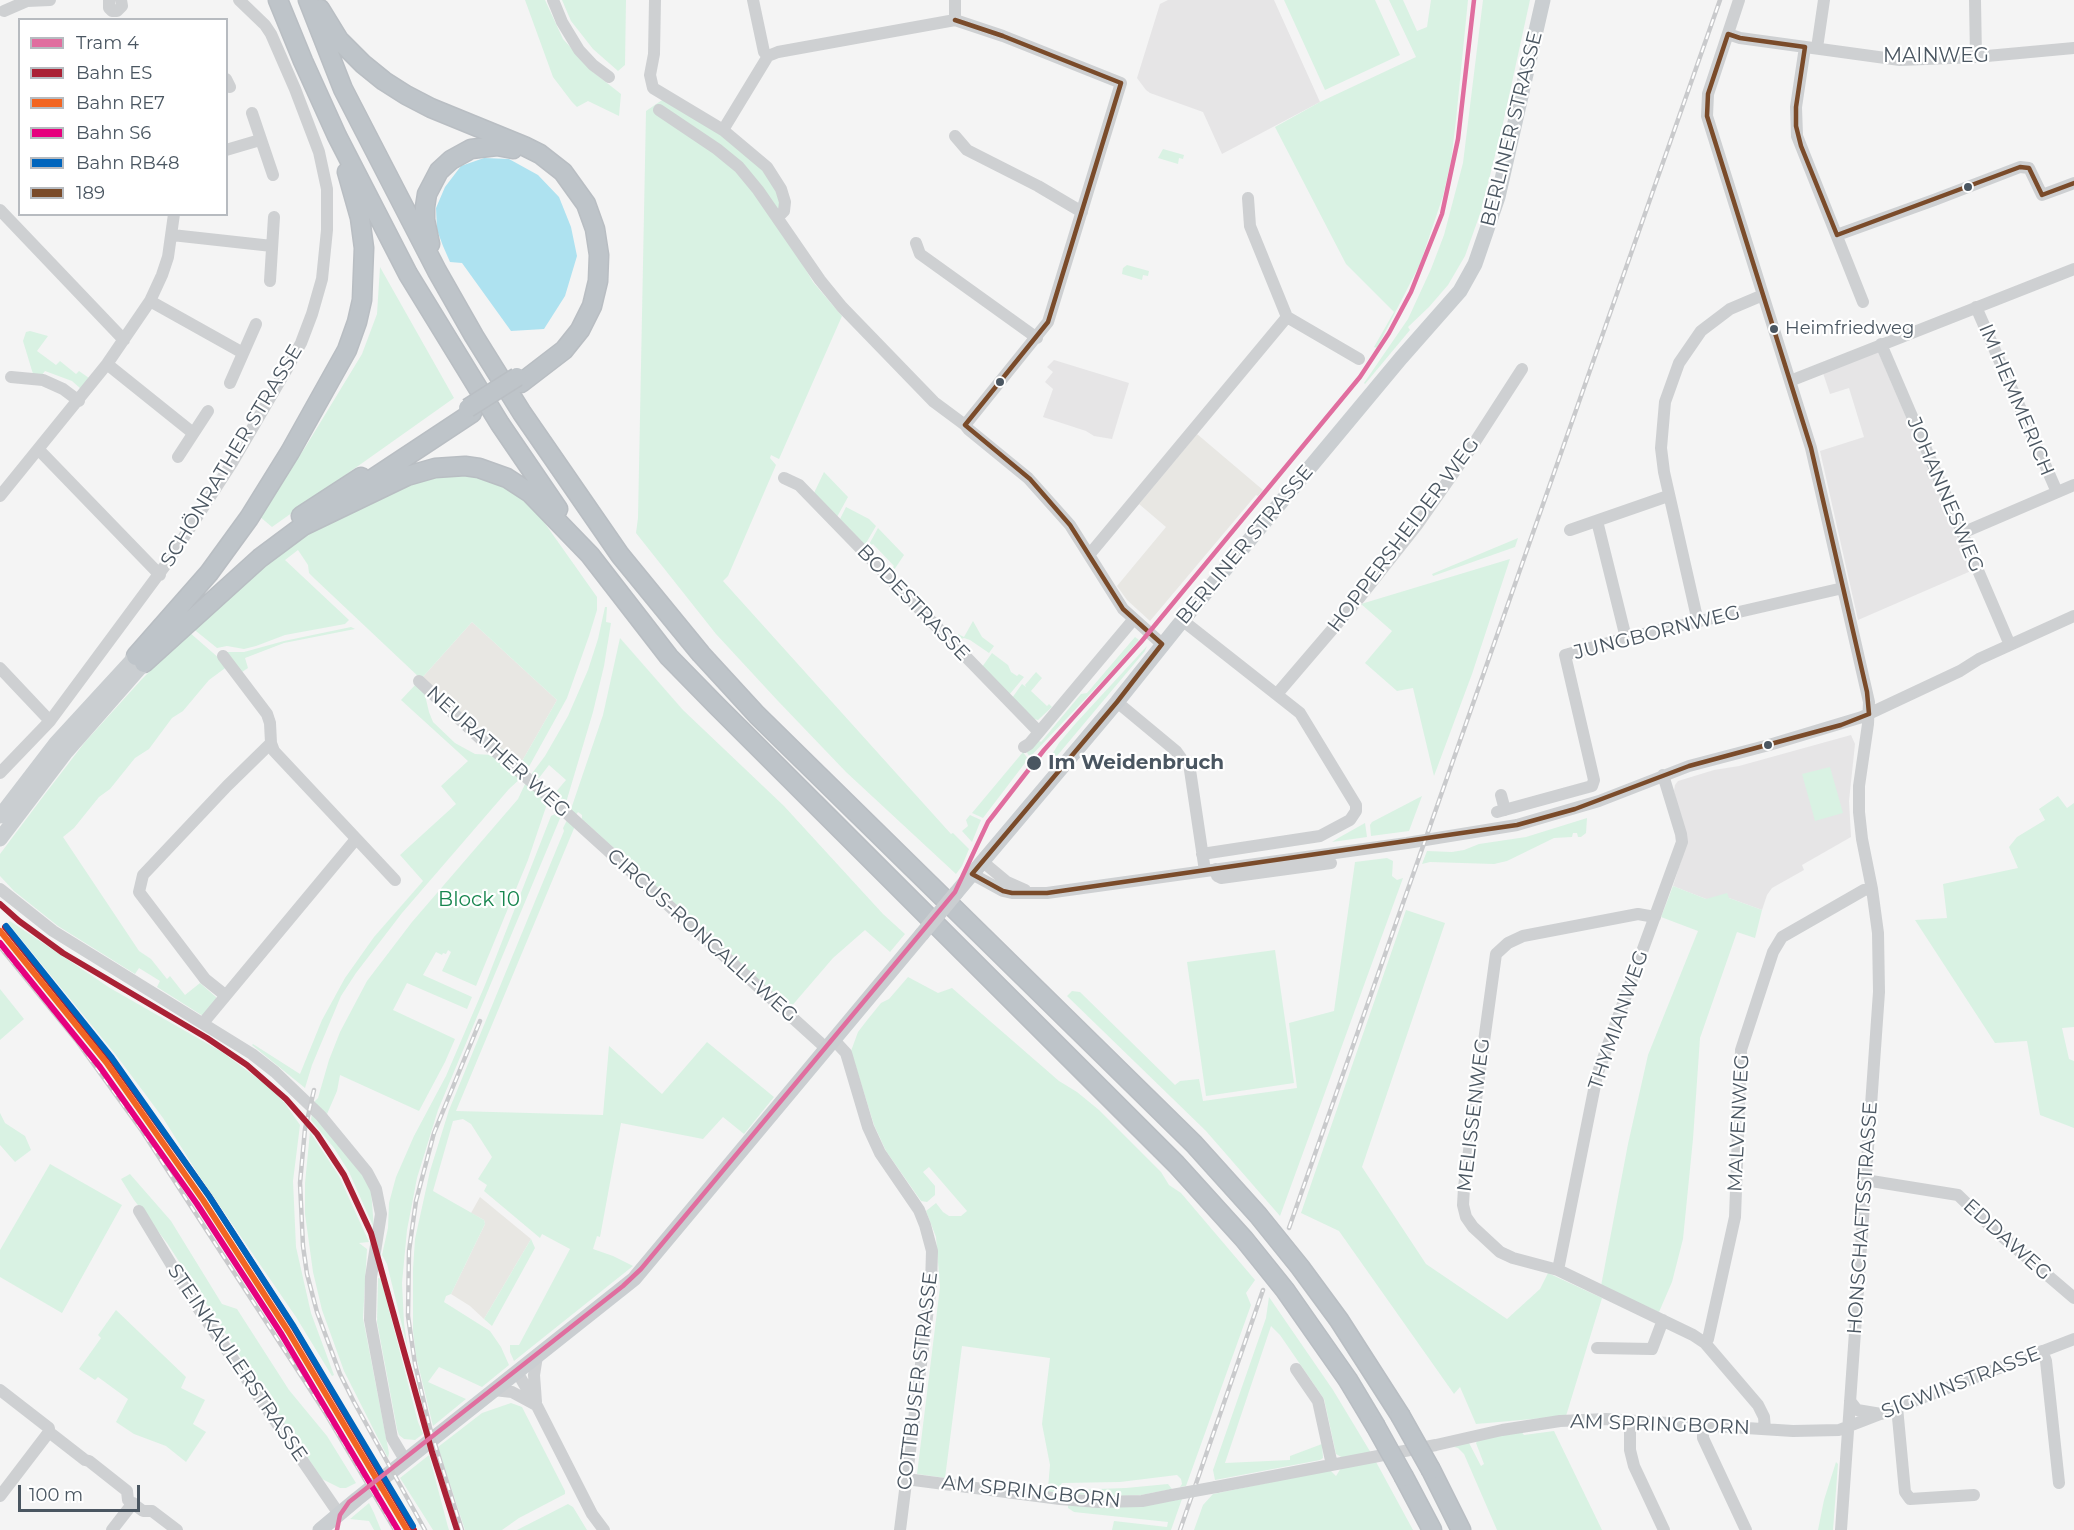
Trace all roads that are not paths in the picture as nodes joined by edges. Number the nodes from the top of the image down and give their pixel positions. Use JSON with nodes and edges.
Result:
{"nodes":[{"id":1,"x":50,"y":0,"type":"edge"},
{"id":2,"x":239,"y":0,"type":"edge"},
{"id":3,"x":278,"y":0,"type":"edge"},
{"id":4,"x":308,"y":0,"type":"edge"},
{"id":5,"x":315,"y":0,"type":"edge"},
{"id":6,"x":552,"y":0,"type":"edge"},
{"id":7,"x":655,"y":0,"type":"edge"},
{"id":8,"x":753,"y":0,"type":"edge"},
{"id":9,"x":955,"y":0,"type":"edge"},
{"id":10,"x":1543,"y":0,"type":"edge"},
{"id":11,"x":1739,"y":0,"type":"edge"},
{"id":12,"x":1824,"y":0,"type":"edge"},
{"id":13,"x":1974,"y":0,"type":"edge"},
{"id":14,"x":4,"y":11,"type":"dead end"},
{"id":15,"x":955,"y":20,"type":"junction"},
{"id":16,"x":1728,"y":34,"type":"junction"},
{"id":17,"x":1811,"y":48,"type":"junction"},
{"id":18,"x":2074,"y":48,"type":"edge"},
{"id":19,"x":768,"y":56,"type":"junction"},
{"id":20,"x":1976,"y":57,"type":"junction"},
{"id":21,"x":609,"y":77,"type":"dead end"},
{"id":22,"x":659,"y":110,"type":"dead end"},
{"id":23,"x":252,"y":113,"type":"dead end"},
{"id":24,"x":723,"y":130,"type":"junction"},
{"id":25,"x":337,"y":136,"type":"junction"},
{"id":26,"x":955,"y":136,"type":"dead end"},
{"id":27,"x":260,"y":141,"type":"junction"},
{"id":28,"x":228,"y":149,"type":"edge"},
{"id":29,"x":273,"y":175,"type":"dead end"},
{"id":30,"x":2074,"y":183,"type":"edge"},
{"id":31,"x":1248,"y":198,"type":"dead end"},
{"id":32,"x":0,"y":210,"type":"edge"},
{"id":33,"x":1082,"y":212,"type":"junction"},
{"id":34,"x":174,"y":216,"type":"edge"},
{"id":35,"x":778,"y":217,"type":"junction"},
{"id":36,"x":274,"y":218,"type":"dead end"},
{"id":37,"x":172,"y":235,"type":"junction"},
{"id":38,"x":1836,"y":235,"type":"junction"},
{"id":39,"x":916,"y":243,"type":"dead end"},
{"id":40,"x":272,"y":246,"type":"junction"},
{"id":41,"x":437,"y":272,"type":"junction"},
{"id":42,"x":2073,"y":273,"type":"edge"},
{"id":43,"x":270,"y":281,"type":"dead end"},
{"id":44,"x":1763,"y":295,"type":"junction"},
{"id":45,"x":150,"y":300,"type":"junction"},
{"id":46,"x":1863,"y":302,"type":"dead end"},
{"id":47,"x":1976,"y":307,"type":"junction"},
{"id":48,"x":1287,"y":318,"type":"junction"},
{"id":49,"x":256,"y":324,"type":"dead end"},
{"id":50,"x":1037,"y":338,"type":"junction"},
{"id":51,"x":124,"y":340,"type":"junction"},
{"id":52,"x":1881,"y":344,"type":"junction"},
{"id":53,"x":243,"y":353,"type":"junction"},
{"id":54,"x":1359,"y":359,"type":"dead end"},
{"id":55,"x":107,"y":364,"type":"junction"},
{"id":56,"x":1522,"y":369,"type":"dead end"},
{"id":57,"x":11,"y":377,"type":"dead end"},
{"id":58,"x":519,"y":380,"type":"junction"},
{"id":59,"x":1790,"y":381,"type":"junction"},
{"id":60,"x":230,"y":383,"type":"dead end"},
{"id":61,"x":79,"y":401,"type":"junction"},
{"id":62,"x":208,"y":411,"type":"dead end"},
{"id":63,"x":470,"y":411,"type":"junction"},
{"id":64,"x":965,"y":424,"type":"junction"},
{"id":65,"x":193,"y":433,"type":"junction"},
{"id":66,"x":39,"y":450,"type":"junction"},
{"id":67,"x":178,"y":457,"type":"dead end"},
{"id":68,"x":784,"y":478,"type":"dead end"},
{"id":69,"x":2074,"y":485,"type":"edge"},
{"id":70,"x":2057,"y":492,"type":"junction"},
{"id":71,"x":0,"y":496,"type":"edge"},
{"id":72,"x":1668,"y":496,"type":"junction"},
{"id":73,"x":1597,"y":521,"type":"junction"},
{"id":74,"x":303,"y":526,"type":"junction"},
{"id":75,"x":1570,"y":530,"type":"dead end"},
{"id":76,"x":1962,"y":533,"type":"junction"},
{"id":77,"x":590,"y":555,"type":"junction"},
{"id":78,"x":1089,"y":555,"type":"junction"},
{"id":79,"x":159,"y":575,"type":"junction"},
{"id":80,"x":1843,"y":588,"type":"junction"},
{"id":81,"x":2074,"y":616,"type":"edge"},
{"id":82,"x":1133,"y":620,"type":"junction"},
{"id":83,"x":1182,"y":620,"type":"junction"},
{"id":84,"x":1698,"y":622,"type":"junction"},
{"id":85,"x":1626,"y":638,"type":"junction"},
{"id":86,"x":1162,"y":644,"type":"junction"},
{"id":87,"x":2010,"y":645,"type":"junction"},
{"id":88,"x":223,"y":656,"type":"dead end"},
{"id":89,"x":140,"y":657,"type":"junction"},
{"id":90,"x":0,"y":668,"type":"edge"},
{"id":91,"x":419,"y":681,"type":"dead end"},
{"id":92,"x":1277,"y":694,"type":"junction"},
{"id":93,"x":1117,"y":702,"type":"junction"},
{"id":94,"x":1869,"y":714,"type":"junction"},
{"id":95,"x":50,"y":721,"type":"junction"},
{"id":96,"x":1039,"y":732,"type":"junction"},
{"id":97,"x":271,"y":743,"type":"junction"},
{"id":98,"x":1024,"y":747,"type":"dead end"},
{"id":99,"x":1181,"y":758,"type":"dead end"},
{"id":100,"x":1190,"y":770,"type":"dead end"},
{"id":101,"x":0,"y":773,"type":"edge"},
{"id":102,"x":1663,"y":775,"type":"junction"},
{"id":103,"x":1592,"y":786,"type":"junction"},
{"id":104,"x":1501,"y":795,"type":"dead end"},
{"id":105,"x":1599,"y":801,"type":"junction"},
{"id":106,"x":0,"y":816,"type":"edge"},
{"id":107,"x":577,"y":823,"type":"joint"},
{"id":108,"x":0,"y":839,"type":"edge"},
{"id":109,"x":356,"y":839,"type":"junction"},
{"id":110,"x":1203,"y":854,"type":"junction"},
{"id":111,"x":983,"y":862,"type":"junction"},
{"id":112,"x":1331,"y":863,"type":"dead end"},
{"id":113,"x":1211,"y":870,"type":"junction"},
{"id":114,"x":972,"y":874,"type":"junction"},
{"id":115,"x":395,"y":880,"type":"dead end"},
{"id":116,"x":0,"y":888,"type":"edge"},
{"id":117,"x":1872,"y":889,"type":"junction"},
{"id":118,"x":1035,"y":894,"type":"junction"},
{"id":119,"x":1655,"y":917,"type":"junction"},
{"id":120,"x":225,"y":995,"type":"junction"},
{"id":121,"x":203,"y":1023,"type":"junction"},
{"id":122,"x":831,"y":1045,"type":"junction"},
{"id":123,"x":1865,"y":1180,"type":"junction"},
{"id":124,"x":139,"y":1211,"type":"dead end"},
{"id":125,"x":1558,"y":1270,"type":"junction"},
{"id":126,"x":2074,"y":1298,"type":"edge"},
{"id":127,"x":1663,"y":1320,"type":"junction"},
{"id":128,"x":2074,"y":1339,"type":"edge"},
{"id":129,"x":1705,"y":1343,"type":"junction"},
{"id":130,"x":1597,"y":1348,"type":"dead end"},
{"id":131,"x":2043,"y":1351,"type":"junction"},
{"id":132,"x":537,"y":1356,"type":"junction"},
{"id":133,"x":1296,"y":1369,"type":"dead end"},
{"id":134,"x":517,"y":1372,"type":"junction"},
{"id":135,"x":0,"y":1390,"type":"edge"},
{"id":136,"x":494,"y":1390,"type":"junction"},
{"id":137,"x":1850,"y":1401,"type":"junction"},
{"id":138,"x":537,"y":1406,"type":"junction"},
{"id":139,"x":1897,"y":1407,"type":"junction"},
{"id":140,"x":1882,"y":1414,"type":"junction"},
{"id":141,"x":1630,"y":1420,"type":"junction"},
{"id":142,"x":1703,"y":1425,"type":"junction"},
{"id":143,"x":1848,"y":1428,"type":"junction"},
{"id":144,"x":1765,"y":1429,"type":"junction"},
{"id":145,"x":49,"y":1432,"type":"junction"},
{"id":146,"x":405,"y":1460,"type":"junction"},
{"id":147,"x":1332,"y":1465,"type":"junction"},
{"id":148,"x":906,"y":1479,"type":"junction"},
{"id":149,"x":2058,"y":1483,"type":"dead end"},
{"id":150,"x":1974,"y":1495,"type":"dead end"},
{"id":151,"x":0,"y":1496,"type":"edge"},
{"id":152,"x":133,"y":1503,"type":"junction"},
{"id":153,"x":339,"y":1514,"type":"junction"},
{"id":154,"x":112,"y":1530,"type":"edge"},
{"id":155,"x":177,"y":1530,"type":"edge"},
{"id":156,"x":320,"y":1530,"type":"edge"},
{"id":157,"x":604,"y":1530,"type":"edge"},
{"id":158,"x":900,"y":1530,"type":"edge"},
{"id":159,"x":1432,"y":1530,"type":"edge"},
{"id":160,"x":1461,"y":1530,"type":"edge"},
{"id":161,"x":1664,"y":1530,"type":"edge"},
{"id":162,"x":1746,"y":1530,"type":"edge"},
{"id":163,"x":1841,"y":1530,"type":"edge"}],
"edges":[{"from":1,"to":14,"type":"street"},
{"from":2,"to":79,"type":"street","name":"SCHÖNRATHER STRASSE"},
{"from":3,"to":25,"type":"highway"},
{"from":4,"to":41,"type":"highway"},
{"from":5,"to":58,"type":"highway"},
{"from":6,"to":21,"type":"street"},
{"from":7,"to":24,"type":"street"},
{"from":8,"to":19,"type":"street"},
{"from":9,"to":15,"type":"street"},
{"from":10,"to":83,"type":"main road","name":"BERLINER STRASSE"},
{"from":11,"to":16,"type":"street","name":"HONSCHAFTSSTRASSE"},
{"from":12,"to":17,"type":"street"},
{"from":13,"to":20,"type":"street"},
{"from":15,"to":19,"type":"street"},
{"from":15,"to":33,"type":"street"},
{"from":16,"to":17,"type":"street","name":"MAINWEG"},
{"from":16,"to":44,"type":"street","name":"HONSCHAFTSSTRASSE"},
{"from":17,"to":20,"type":"street","name":"MAINWEG"},
{"from":17,"to":38,"type":"street"},
{"from":18,"to":20,"type":"street","name":"MAINWEG"},
{"from":19,"to":24,"type":"street"},
{"from":22,"to":35,"type":"street"},
{"from":23,"to":27,"type":"street"},
{"from":24,"to":35,"type":"street"},
{"from":25,"to":77,"type":"highway"},
{"from":25,"to":89,"type":"highway"},
{"from":26,"to":33,"type":"street"},
{"from":27,"to":28,"type":"street"},
{"from":27,"to":29,"type":"street"},
{"from":30,"to":38,"type":"street"},
{"from":31,"to":48,"type":"street"},
{"from":32,"to":51,"type":"street"},
{"from":33,"to":50,"type":"street"},
{"from":34,"to":37,"type":"street"},
{"from":35,"to":64,"type":"street"},
{"from":36,"to":40,"type":"street"},
{"from":37,"to":40,"type":"street"},
{"from":37,"to":45,"type":"street"},
{"from":38,"to":46,"type":"street"},
{"from":39,"to":50,"type":"street"},
{"from":40,"to":43,"type":"street"},
{"from":41,"to":58,"type":"highway"},
{"from":41,"to":160,"type":"highway","bridge":true},
{"from":42,"to":47,"type":"street"},
{"from":44,"to":59,"type":"street","name":"HONSCHAFTSSTRASSE"},
{"from":44,"to":72,"type":"street"},
{"from":45,"to":51,"type":"street"},
{"from":45,"to":53,"type":"street"},
{"from":47,"to":52,"type":"street"},
{"from":47,"to":70,"type":"street","name":"IM HEMMERICH"},
{"from":48,"to":54,"type":"street"},
{"from":48,"to":78,"type":"street"},
{"from":49,"to":53,"type":"street"},
{"from":50,"to":64,"type":"street"},
{"from":51,"to":55,"type":"street"},
{"from":52,"to":59,"type":"street"},
{"from":52,"to":76,"type":"street","name":"JOHANNESWEG"},
{"from":53,"to":60,"type":"street"},
{"from":55,"to":61,"type":"street"},
{"from":55,"to":65,"type":"street"},
{"from":56,"to":92,"type":"street","name":"HOPPERSHEIDER WEG"},
{"from":57,"to":61,"type":"street"},
{"from":58,"to":63,"type":"highway"},
{"from":59,"to":80,"type":"street","name":"HONSCHAFTSSTRASSE"},
{"from":61,"to":66,"type":"street"},
{"from":62,"to":65,"type":"street"},
{"from":63,"to":74,"type":"highway"},
{"from":63,"to":89,"type":"highway"},
{"from":64,"to":78,"type":"street"},
{"from":65,"to":67,"type":"street"},
{"from":66,"to":71,"type":"street"},
{"from":66,"to":79,"type":"street"},
{"from":68,"to":96,"type":"street","name":"BODESTRASSE"},
{"from":69,"to":70,"type":"street"},
{"from":70,"to":76,"type":"street"},
{"from":72,"to":73,"type":"street"},
{"from":72,"to":84,"type":"street"},
{"from":73,"to":75,"type":"street"},
{"from":73,"to":85,"type":"street"},
{"from":74,"to":77,"type":"highway"},
{"from":74,"to":89,"type":"highway"},
{"from":76,"to":87,"type":"street","name":"JOHANNESWEG"},
{"from":77,"to":159,"type":"highway","bridge":true},
{"from":78,"to":82,"type":"street"},
{"from":79,"to":95,"type":"street","name":"SCHÖNRATHER STRASSE"},
{"from":80,"to":84,"type":"street","name":"JUNGBORNWEG"},
{"from":80,"to":94,"type":"street","name":"HONSCHAFTSSTRASSE"},
{"from":81,"to":87,"type":"street"},
{"from":82,"to":86,"type":"street"},
{"from":82,"to":96,"type":"street"},
{"from":83,"to":86,"type":"main road","name":"BERLINER STRASSE"},
{"from":83,"to":92,"type":"street"},
{"from":84,"to":85,"type":"street","name":"JUNGBORNWEG"},
{"from":85,"to":103,"type":"street","name":"JUNGBORNWEG"},
{"from":86,"to":93,"type":"main road","name":"BERLINER STRASSE"},
{"from":87,"to":94,"type":"street"},
{"from":88,"to":97,"type":"street"},
{"from":89,"to":106,"type":"main road"},
{"from":89,"to":108,"type":"main road"},
{"from":90,"to":95,"type":"street"},
{"from":91,"to":107,"type":"street","name":"NEURATHER WEG"},
{"from":92,"to":110,"type":"street"},
{"from":93,"to":99,"type":"street"},
{"from":93,"to":111,"type":"main road","name":"BERLINER STRASSE"},
{"from":94,"to":102,"type":"street"},
{"from":94,"to":117,"type":"street","name":"HONSCHAFTSSTRASSE"},
{"from":95,"to":101,"type":"street","name":"SCHÖNRATHER STRASSE"},
{"from":96,"to":98,"type":"street"},
{"from":97,"to":109,"type":"street"},
{"from":97,"to":120,"type":"street"},
{"from":100,"to":110,"type":"street"},
{"from":102,"to":105,"type":"street"},
{"from":102,"to":119,"type":"street","name":"THYMIANWEG"},
{"from":103,"to":104,"type":"street"},
{"from":103,"to":105,"type":"street"},
{"from":105,"to":113,"type":"street"},
{"from":107,"to":122,"type":"street","name":"CIRCUS-RONCALLI-WEG"},
{"from":109,"to":115,"type":"street"},
{"from":109,"to":120,"type":"street"},
{"from":110,"to":113,"type":"street"},
{"from":111,"to":114,"type":"main road","name":"BERLINER STRASSE"},
{"from":111,"to":118,"type":"street"},
{"from":112,"to":113,"type":"street"},
{"from":113,"to":118,"type":"street"},
{"from":114,"to":118,"type":"street"},
{"from":114,"to":122,"type":"main road","name":"BERLINER STRASSE","bridge":true},
{"from":116,"to":121,"type":"street"},
{"from":117,"to":123,"type":"street","name":"HONSCHAFTSSTRASSE"},
{"from":117,"to":129,"type":"street","name":"MALVENWEG"},
{"from":119,"to":125,"type":"street","name":"THYMIANWEG"},
{"from":119,"to":125,"type":"street","name":"MELISSENWEG"},
{"from":120,"to":121,"type":"street"},
{"from":121,"to":146,"type":"street"},
{"from":122,"to":132,"type":"main road","name":"BERLINER STRASSE"},
{"from":122,"to":148,"type":"street","name":"COTTBUSER STRASSE"},
{"from":123,"to":126,"type":"street","name":"EDDAWEG"},
{"from":123,"to":137,"type":"street","name":"HONSCHAFTSSTRASSE"},
{"from":124,"to":153,"type":"street","name":"STEINKAULERSTRASSE"},
{"from":125,"to":127,"type":"street","name":"MELISSENWEG"},
{"from":127,"to":129,"type":"street","name":"MELISSENWEG"},
{"from":127,"to":130,"type":"street"},
{"from":128,"to":131,"type":"street","name":"SIGWINSTRASSE"},
{"from":129,"to":144,"type":"street","name":"MELISSENWEG"},
{"from":131,"to":139,"type":"street","name":"SIGWINSTRASSE"},
{"from":131,"to":149,"type":"street"},
{"from":132,"to":134,"type":"main road","name":"BERLINER STRASSE"},
{"from":132,"to":138,"type":"street"},
{"from":133,"to":147,"type":"street"},
{"from":134,"to":136,"type":"main road","name":"BERLINER STRASSE"},
{"from":134,"to":138,"type":"street"},
{"from":135,"to":145,"type":"street"},
{"from":136,"to":138,"type":"street"},
{"from":136,"to":146,"type":"main road","name":"BERLINER STRASSE"},
{"from":137,"to":140,"type":"street"},
{"from":137,"to":143,"type":"street","name":"HONSCHAFTSSTRASSE"},
{"from":138,"to":157,"type":"street"},
{"from":139,"to":140,"type":"street","name":"SIGWINSTRASSE"},
{"from":139,"to":150,"type":"street"},
{"from":140,"to":143,"type":"street","name":"SIGWINSTRASSE"},
{"from":141,"to":142,"type":"street","name":"AM SPRINGBORN"},
{"from":141,"to":147,"type":"street","name":"AM SPRINGBORN"},
{"from":141,"to":161,"type":"street"},
{"from":142,"to":144,"type":"street","name":"AM SPRINGBORN"},
{"from":142,"to":162,"type":"street"},
{"from":143,"to":144,"type":"street","name":"AM SPRINGBORN"},
{"from":143,"to":163,"type":"street","name":"HONSCHAFTSSTRASSE"},
{"from":145,"to":151,"type":"street"},
{"from":145,"to":152,"type":"street"},
{"from":146,"to":153,"type":"main road","name":"BERLINER STRASSE"},
{"from":147,"to":148,"type":"street","name":"AM SPRINGBORN","bridge":true},
{"from":148,"to":158,"type":"street","name":"COTTBUSER STRASSE"},
{"from":152,"to":154,"type":"street"},
{"from":152,"to":155,"type":"street"},
{"from":153,"to":156,"type":"main road","name":"BERLINER STRASSE"}]}
